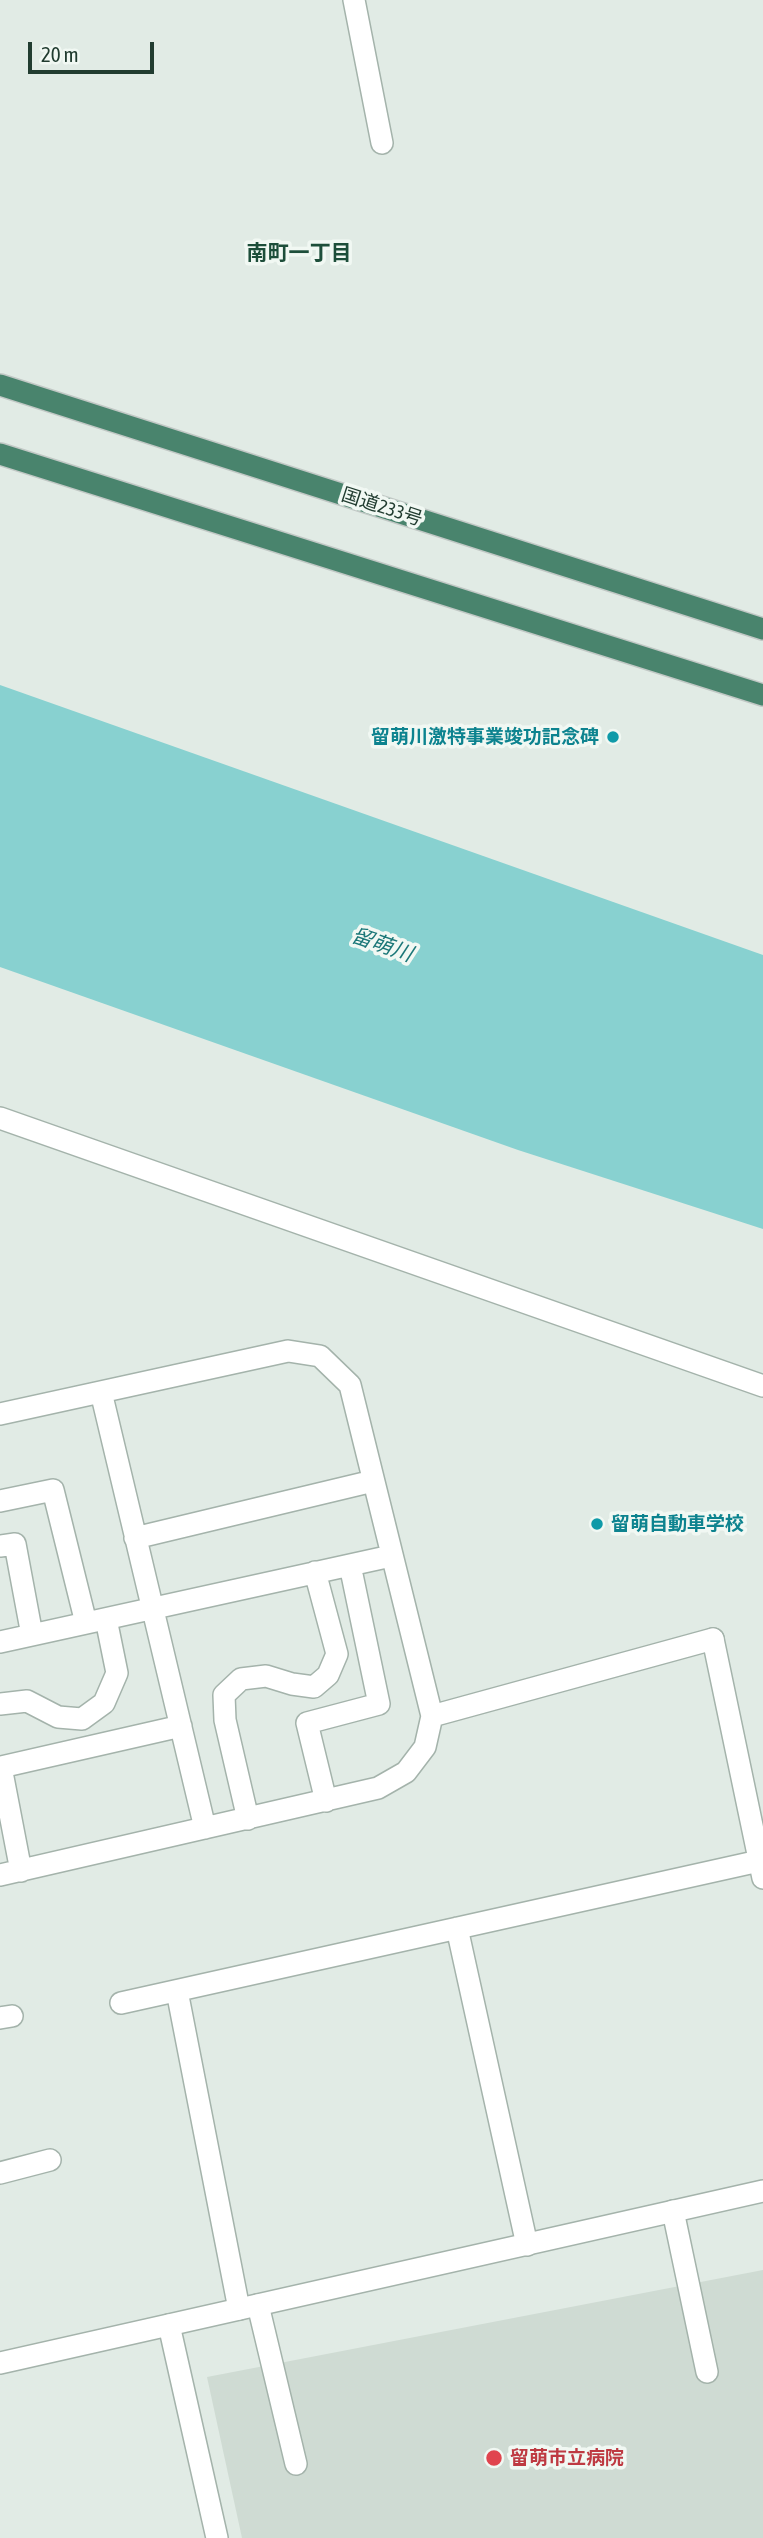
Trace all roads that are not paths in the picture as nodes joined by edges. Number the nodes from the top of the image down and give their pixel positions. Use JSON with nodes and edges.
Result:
{"nodes":[{"id":1,"x":354,"y":0,"type":"edge"},
{"id":2,"x":382,"y":144,"type":"dead end"},
{"id":3,"x":0,"y":385,"type":"edge"},
{"id":4,"x":0,"y":454,"type":"edge"},
{"id":5,"x":763,"y":629,"type":"edge"},
{"id":6,"x":763,"y":695,"type":"edge"},
{"id":7,"x":0,"y":1118,"type":"edge"},
{"id":8,"x":763,"y":1385,"type":"edge"},
{"id":9,"x":101,"y":1392,"type":"junction"},
{"id":10,"x":0,"y":1414,"type":"edge"},
{"id":11,"x":373,"y":1481,"type":"junction"},
{"id":12,"x":0,"y":1500,"type":"edge"},
{"id":13,"x":135,"y":1538,"type":"junction"},
{"id":14,"x":0,"y":1546,"type":"edge"},
{"id":15,"x":391,"y":1556,"type":"junction"},
{"id":16,"x":350,"y":1565,"type":"junction"},
{"id":17,"x":315,"y":1572,"type":"junction"},
{"id":18,"x":153,"y":1608,"type":"junction"},
{"id":19,"x":96,"y":1621,"type":"junction"},
{"id":20,"x":32,"y":1635,"type":"junction"},
{"id":21,"x":0,"y":1642,"type":"edge"},
{"id":22,"x":0,"y":1704,"type":"edge"},
{"id":23,"x":432,"y":1716,"type":"junction"},
{"id":24,"x":181,"y":1726,"type":"junction"},
{"id":25,"x":326,"y":1801,"type":"junction"},
{"id":26,"x":248,"y":1819,"type":"junction"},
{"id":27,"x":205,"y":1828,"type":"junction"},
{"id":28,"x":761,"y":1870,"type":"edge"},
{"id":29,"x":21,"y":1871,"type":"junction"},
{"id":30,"x":0,"y":1875,"type":"edge"},
{"id":31,"x":457,"y":1928,"type":"junction"},
{"id":32,"x":177,"y":1990,"type":"junction"},
{"id":33,"x":121,"y":2003,"type":"dead end"},
{"id":34,"x":50,"y":2160,"type":"dead end"},
{"id":35,"x":0,"y":2173,"type":"edge"},
{"id":36,"x":763,"y":2191,"type":"edge"},
{"id":37,"x":673,"y":2211,"type":"junction"},
{"id":38,"x":527,"y":2245,"type":"junction"},
{"id":39,"x":248,"y":2307,"type":"junction"},
{"id":40,"x":169,"y":2325,"type":"junction"},
{"id":41,"x":0,"y":2363,"type":"edge"},
{"id":42,"x":707,"y":2372,"type":"dead end"},
{"id":43,"x":296,"y":2464,"type":"dead end"},
{"id":44,"x":217,"y":2538,"type":"edge"}],
"edges":[{"from":1,"to":2,"type":"street"},
{"from":3,"to":5,"type":"highway","name":"国道233号"},
{"from":4,"to":6,"type":"highway"},
{"from":7,"to":8,"type":"street"},
{"from":9,"to":10,"type":"street"},
{"from":9,"to":11,"type":"street"},
{"from":9,"to":13,"type":"street"},
{"from":11,"to":13,"type":"street"},
{"from":11,"to":15,"type":"street"},
{"from":12,"to":19,"type":"street"},
{"from":13,"to":18,"type":"street"},
{"from":14,"to":20,"type":"street"},
{"from":15,"to":16,"type":"street"},
{"from":15,"to":23,"type":"street"},
{"from":16,"to":17,"type":"street"},
{"from":16,"to":25,"type":"street"},
{"from":17,"to":18,"type":"street"},
{"from":17,"to":26,"type":"street"},
{"from":18,"to":19,"type":"street"},
{"from":18,"to":24,"type":"street"},
{"from":19,"to":20,"type":"street"},
{"from":19,"to":22,"type":"street"},
{"from":20,"to":21,"type":"street"},
{"from":23,"to":25,"type":"street"},
{"from":23,"to":28,"type":"street"},
{"from":24,"to":27,"type":"street"},
{"from":24,"to":29,"type":"street"},
{"from":25,"to":26,"type":"street"},
{"from":26,"to":27,"type":"street"},
{"from":27,"to":29,"type":"street"},
{"from":28,"to":31,"type":"street"},
{"from":29,"to":30,"type":"street"},
{"from":31,"to":32,"type":"street"},
{"from":31,"to":38,"type":"street"},
{"from":32,"to":33,"type":"street"},
{"from":32,"to":39,"type":"street"},
{"from":34,"to":35,"type":"street"},
{"from":36,"to":37,"type":"street"},
{"from":37,"to":38,"type":"street"},
{"from":37,"to":42,"type":"street"},
{"from":38,"to":39,"type":"street"},
{"from":39,"to":40,"type":"street"},
{"from":39,"to":43,"type":"street"},
{"from":40,"to":41,"type":"street"},
{"from":40,"to":44,"type":"street"}]}
